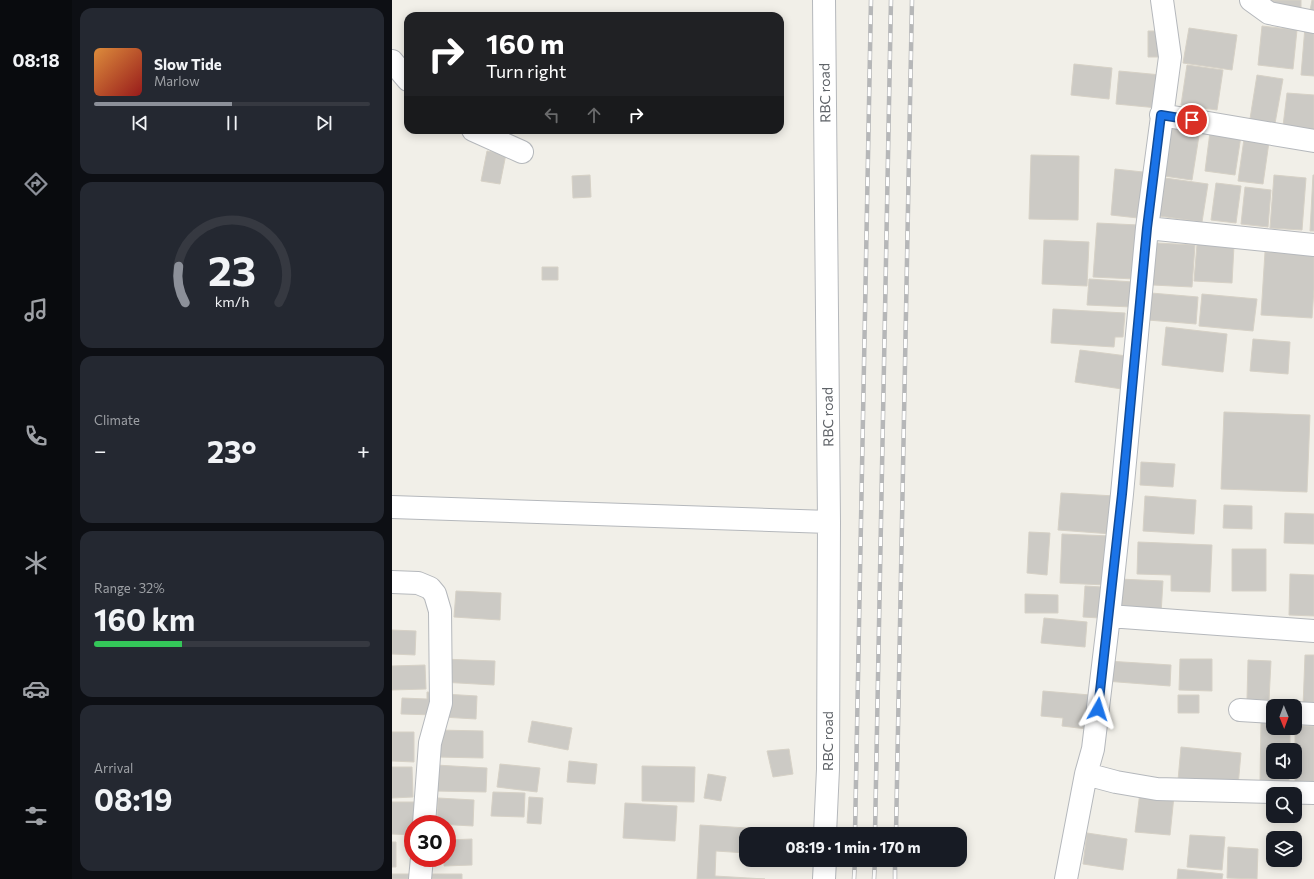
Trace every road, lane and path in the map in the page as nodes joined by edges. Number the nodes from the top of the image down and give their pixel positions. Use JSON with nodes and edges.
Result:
{"nodes":[{"id":1,"x":824,"y":0,"type":"edge"},
{"id":2,"x":1162,"y":0,"type":"edge"},
{"id":3,"x":1251,"y":0,"type":"edge"},
{"id":4,"x":1314,"y":22,"type":"edge"},
{"id":5,"x":392,"y":61,"type":"edge"},
{"id":6,"x":404,"y":75,"type":"edge"},
{"id":7,"x":1161,"y":115,"type":"junction"},
{"id":8,"x":481,"y":134,"type":"edge"},
{"id":9,"x":1314,"y":141,"type":"edge"},
{"id":10,"x":522,"y":152,"type":"dead end"},
{"id":11,"x":1147,"y":228,"type":"junction"},
{"id":12,"x":1314,"y":245,"type":"edge"},
{"id":13,"x":392,"y":507,"type":"edge"},
{"id":14,"x":829,"y":522,"type":"junction"},
{"id":15,"x":392,"y":582,"type":"edge"},
{"id":16,"x":1109,"y":616,"type":"junction"},
{"id":17,"x":1314,"y":631,"type":"edge"},
{"id":18,"x":1240,"y":710,"type":"dead end"},
{"id":19,"x":1266,"y":712,"type":"edge"},
{"id":20,"x":1302,"y":713,"type":"edge"},
{"id":21,"x":1314,"y":714,"type":"edge"},
{"id":22,"x":1086,"y":774,"type":"junction"},
{"id":23,"x":1314,"y":792,"type":"edge"},
{"id":24,"x":425,"y":815,"type":"edge"},
{"id":25,"x":826,"y":827,"type":"edge"},
{"id":26,"x":421,"y":867,"type":"edge"},
{"id":27,"x":824,"y":867,"type":"edge"},
{"id":28,"x":420,"y":879,"type":"edge"},
{"id":29,"x":824,"y":879,"type":"edge"},
{"id":30,"x":1066,"y":879,"type":"edge"}],
"edges":[{"from":1,"to":14,"type":"street","name":"RBC road"},
{"from":2,"to":7,"type":"street"},
{"from":3,"to":4,"type":"street"},
{"from":5,"to":6,"type":"street"},
{"from":7,"to":9,"type":"street"},
{"from":7,"to":11,"type":"street"},
{"from":8,"to":10,"type":"street"},
{"from":11,"to":12,"type":"street"},
{"from":11,"to":16,"type":"street"},
{"from":13,"to":14,"type":"street"},
{"from":14,"to":25,"type":"street","name":"RBC road"},
{"from":15,"to":24,"type":"street"},
{"from":16,"to":17,"type":"street"},
{"from":16,"to":22,"type":"street"},
{"from":18,"to":19,"type":"street"},
{"from":20,"to":21,"type":"street"},
{"from":22,"to":23,"type":"street"},
{"from":22,"to":30,"type":"street"},
{"from":26,"to":28,"type":"street"},
{"from":27,"to":29,"type":"street"}]}
